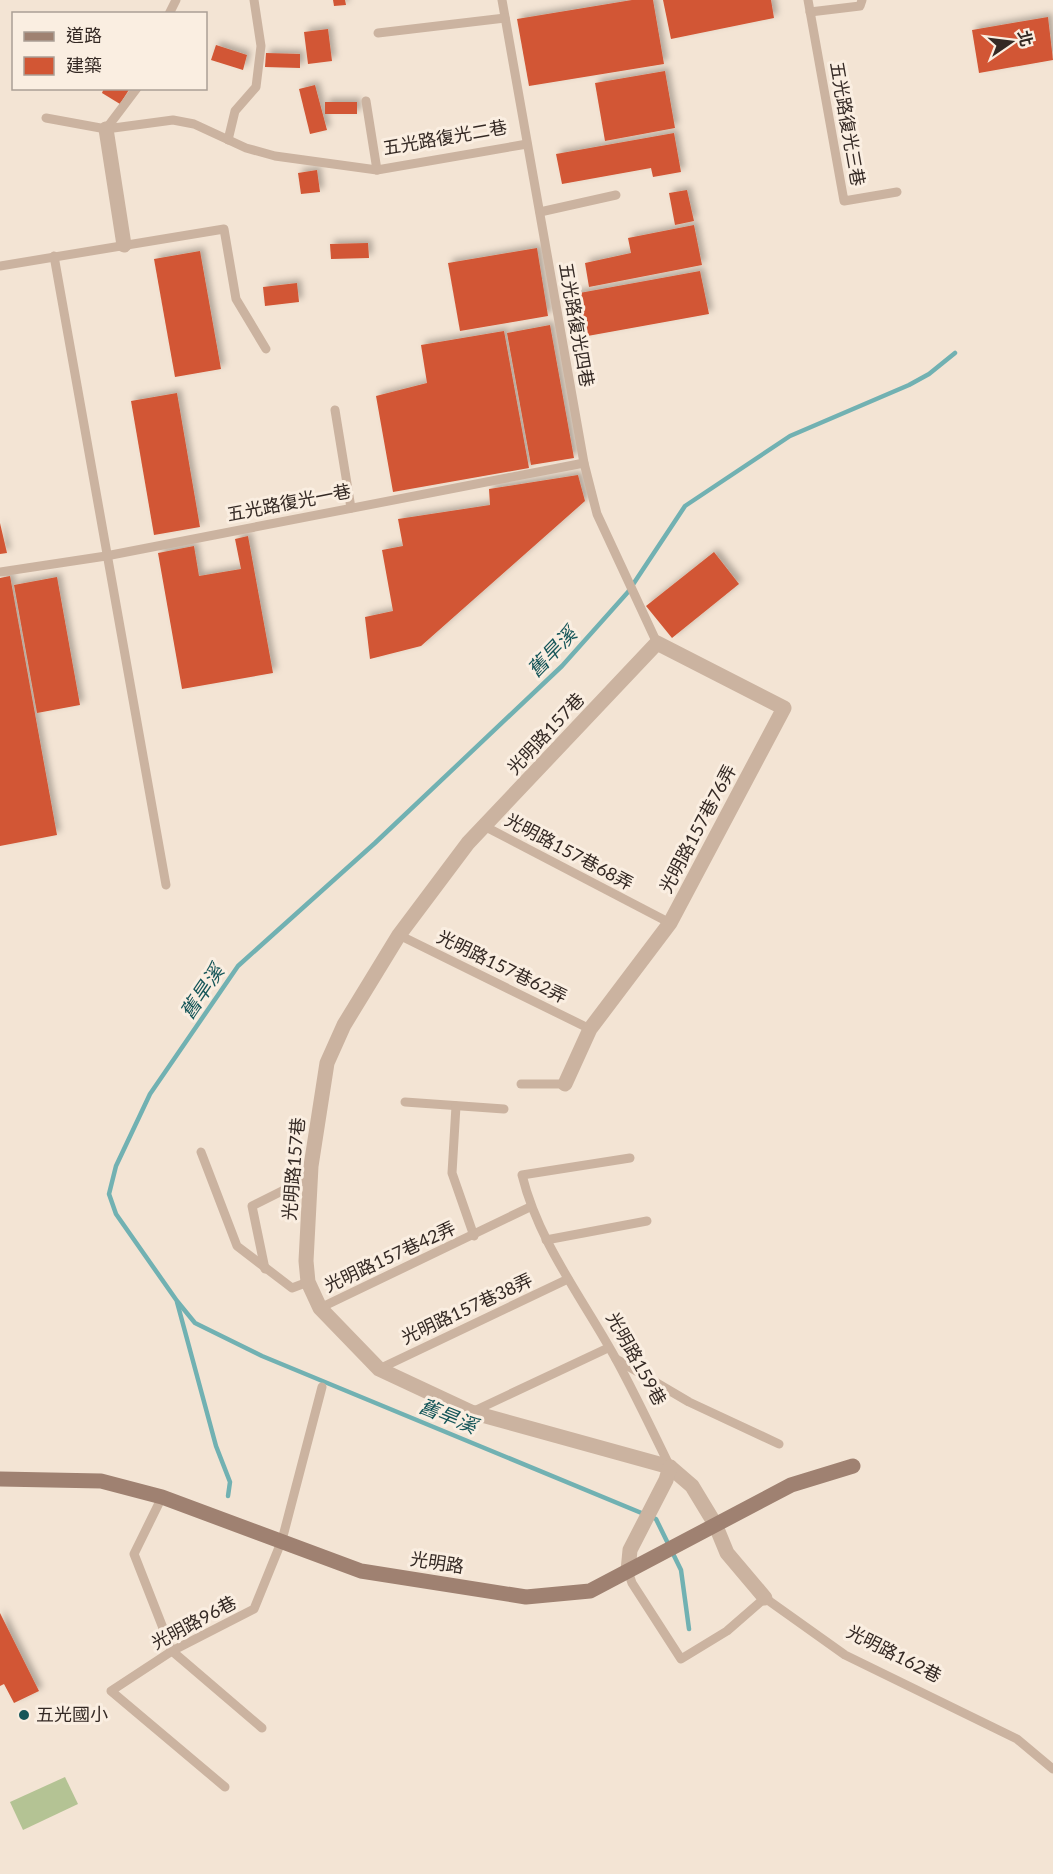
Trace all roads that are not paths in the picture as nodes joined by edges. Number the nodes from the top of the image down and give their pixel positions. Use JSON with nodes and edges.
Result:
{"nodes":[{"id":1,"x":254,"y":0,"type":"edge"},
{"id":2,"x":502,"y":0,"type":"edge"},
{"id":3,"x":808,"y":0,"type":"edge"},
{"id":4,"x":862,"y":0,"type":"edge"},
{"id":5,"x":810,"y":12,"type":"junction"},
{"id":6,"x":505,"y":18,"type":"junction"},
{"id":7,"x":378,"y":33,"type":"dead end"},
{"id":8,"x":135,"y":90,"type":"edge"},
{"id":9,"x":366,"y":101,"type":"dead end"},
{"id":10,"x":46,"y":118,"type":"dead end"},
{"id":11,"x":106,"y":129,"type":"junction"},
{"id":12,"x":228,"y":140,"type":"junction"},
{"id":13,"x":527,"y":144,"type":"junction"},
{"id":14,"x":377,"y":170,"type":"junction"},
{"id":15,"x":897,"y":192,"type":"dead end"},
{"id":16,"x":616,"y":195,"type":"dead end"},
{"id":17,"x":540,"y":212,"type":"junction"},
{"id":18,"x":124,"y":245,"type":"junction"},
{"id":19,"x":54,"y":256,"type":"junction"},
{"id":20,"x":0,"y":266,"type":"edge"},
{"id":21,"x":266,"y":349,"type":"dead end"},
{"id":22,"x":335,"y":410,"type":"dead end"},
{"id":23,"x":584,"y":463,"type":"junction"},
{"id":24,"x":351,"y":508,"type":"junction"},
{"id":25,"x":106,"y":556,"type":"junction"},
{"id":26,"x":0,"y":572,"type":"edge"},
{"id":27,"x":657,"y":643,"type":"junction"},
{"id":28,"x":486,"y":827,"type":"junction"},
{"id":29,"x":166,"y":885,"type":"dead end"},
{"id":30,"x":670,"y":923,"type":"junction"},
{"id":31,"x":399,"y":935,"type":"junction"},
{"id":32,"x":590,"y":1029,"type":"junction"},
{"id":33,"x":521,"y":1084,"type":"dead end"},
{"id":34,"x":565,"y":1084,"type":"joint"},
{"id":35,"x":405,"y":1102,"type":"dead end"},
{"id":36,"x":456,"y":1106,"type":"junction"},
{"id":37,"x":504,"y":1109,"type":"dead end"},
{"id":38,"x":201,"y":1152,"type":"dead end"},
{"id":39,"x":630,"y":1158,"type":"dead end"},
{"id":40,"x":310,"y":1177,"type":"junction"},
{"id":41,"x":530,"y":1206,"type":"junction"},
{"id":42,"x":647,"y":1221,"type":"dead end"},
{"id":43,"x":474,"y":1236,"type":"junction"},
{"id":44,"x":546,"y":1240,"type":"junction"},
{"id":45,"x":265,"y":1269,"type":"junction"},
{"id":46,"x":568,"y":1279,"type":"junction"},
{"id":47,"x":308,"y":1282,"type":"junction"},
{"id":48,"x":320,"y":1308,"type":"junction"},
{"id":49,"x":608,"y":1348,"type":"junction"},
{"id":50,"x":616,"y":1359,"type":"junction"},
{"id":51,"x":379,"y":1369,"type":"junction"},
{"id":52,"x":322,"y":1388,"type":"dead end"},
{"id":53,"x":471,"y":1412,"type":"junction"},
{"id":54,"x":779,"y":1444,"type":"dead end"},
{"id":55,"x":853,"y":1466,"type":"dead end"},
{"id":56,"x":668,"y":1474,"type":"junction"},
{"id":57,"x":0,"y":1479,"type":"edge"},
{"id":58,"x":162,"y":1497,"type":"junction"},
{"id":59,"x":715,"y":1524,"type":"junction"},
{"id":60,"x":282,"y":1540,"type":"junction"},
{"id":61,"x":628,"y":1571,"type":"junction"},
{"id":62,"x":765,"y":1598,"type":"junction"},
{"id":63,"x":172,"y":1651,"type":"junction"},
{"id":64,"x":262,"y":1728,"type":"dead end"},
{"id":65,"x":1053,"y":1769,"type":"edge"},
{"id":66,"x":225,"y":1787,"type":"dead end"}],
"edges":[{"from":1,"to":12,"type":"lane"},
{"from":2,"to":6,"type":"lane","name":"五光路復光四巷"},
{"from":3,"to":5,"type":"lane","name":"五光路復光三巷"},
{"from":4,"to":5,"type":"lane"},
{"from":5,"to":15,"type":"lane","name":"五光路復光三巷"},
{"from":6,"to":7,"type":"lane"},
{"from":6,"to":13,"type":"lane","name":"五光路復光四巷"},
{"from":8,"to":11,"type":"lane"},
{"from":9,"to":14,"type":"lane"},
{"from":10,"to":11,"type":"lane","name":"五光路復光二巷"},
{"from":11,"to":12,"type":"lane","name":"五光路復光二巷"},
{"from":11,"to":18,"type":"street"},
{"from":12,"to":14,"type":"lane","name":"五光路復光二巷"},
{"from":13,"to":14,"type":"lane","name":"五光路復光二巷"},
{"from":13,"to":17,"type":"lane","name":"五光路復光四巷"},
{"from":16,"to":17,"type":"lane"},
{"from":17,"to":23,"type":"lane","name":"五光路復光四巷"},
{"from":18,"to":19,"type":"lane"},
{"from":18,"to":21,"type":"lane"},
{"from":19,"to":20,"type":"lane"},
{"from":19,"to":25,"type":"lane"},
{"from":22,"to":24,"type":"lane"},
{"from":23,"to":24,"type":"lane","name":"五光路復光一巷"},
{"from":23,"to":27,"type":"lane","name":"五光路復光四巷"},
{"from":24,"to":25,"type":"lane","name":"五光路復光一巷"},
{"from":25,"to":26,"type":"lane","name":"五光路復光一巷"},
{"from":25,"to":29,"type":"lane"},
{"from":27,"to":28,"type":"street","name":"光明路157巷"},
{"from":27,"to":30,"type":"street","name":"光明路157巷76弄"},
{"from":28,"to":30,"type":"lane","name":"光明路157巷68弄"},
{"from":28,"to":31,"type":"street","name":"光明路157巷"},
{"from":30,"to":32,"type":"street","name":"光明路157巷76弄"},
{"from":31,"to":32,"type":"lane","name":"光明路157巷62弄"},
{"from":31,"to":40,"type":"street","name":"光明路157巷"},
{"from":32,"to":34,"type":"street","name":"光明路157巷76弄"},
{"from":33,"to":34,"type":"lane"},
{"from":35,"to":36,"type":"lane"},
{"from":36,"to":37,"type":"lane"},
{"from":36,"to":43,"type":"lane","name":"光明路157巷42弄"},
{"from":38,"to":45,"type":"lane"},
{"from":39,"to":41,"type":"lane","name":"光明路159巷"},
{"from":40,"to":45,"type":"lane"},
{"from":40,"to":47,"type":"street","name":"光明路157巷"},
{"from":41,"to":43,"type":"lane","name":"光明路157巷42弄"},
{"from":41,"to":44,"type":"lane","name":"光明路159巷"},
{"from":42,"to":44,"type":"lane"},
{"from":43,"to":48,"type":"lane","name":"光明路157巷42弄"},
{"from":44,"to":46,"type":"lane","name":"光明路159巷"},
{"from":45,"to":47,"type":"lane"},
{"from":46,"to":49,"type":"lane","name":"光明路159巷"},
{"from":46,"to":51,"type":"lane","name":"光明路157巷38弄"},
{"from":47,"to":48,"type":"street","name":"光明路157巷"},
{"from":48,"to":51,"type":"street","name":"光明路157巷"},
{"from":49,"to":50,"type":"lane","name":"光明路159巷"},
{"from":49,"to":53,"type":"lane"},
{"from":50,"to":54,"type":"lane"},
{"from":50,"to":56,"type":"lane","name":"光明路159巷"},
{"from":51,"to":53,"type":"street","name":"光明路157巷"},
{"from":52,"to":60,"type":"lane","name":"光明路96巷"},
{"from":53,"to":56,"type":"street","name":"光明路157巷"},
{"from":55,"to":59,"type":"street","name":"光明路"},
{"from":56,"to":59,"type":"street","name":"光明路159巷"},
{"from":56,"to":61,"type":"street"},
{"from":57,"to":58,"type":"street","name":"光明路"},
{"from":58,"to":60,"type":"street","name":"光明路"},
{"from":58,"to":63,"type":"lane"},
{"from":59,"to":61,"type":"street","name":"光明路"},
{"from":59,"to":62,"type":"street","name":"光明路162巷"},
{"from":60,"to":61,"type":"street","name":"光明路"},
{"from":60,"to":63,"type":"lane","name":"光明路96巷"},
{"from":61,"to":62,"type":"lane"},
{"from":62,"to":65,"type":"lane","name":"光明路162巷"},
{"from":63,"to":64,"type":"lane"},
{"from":63,"to":66,"type":"lane","name":"光明路96巷"}]}
